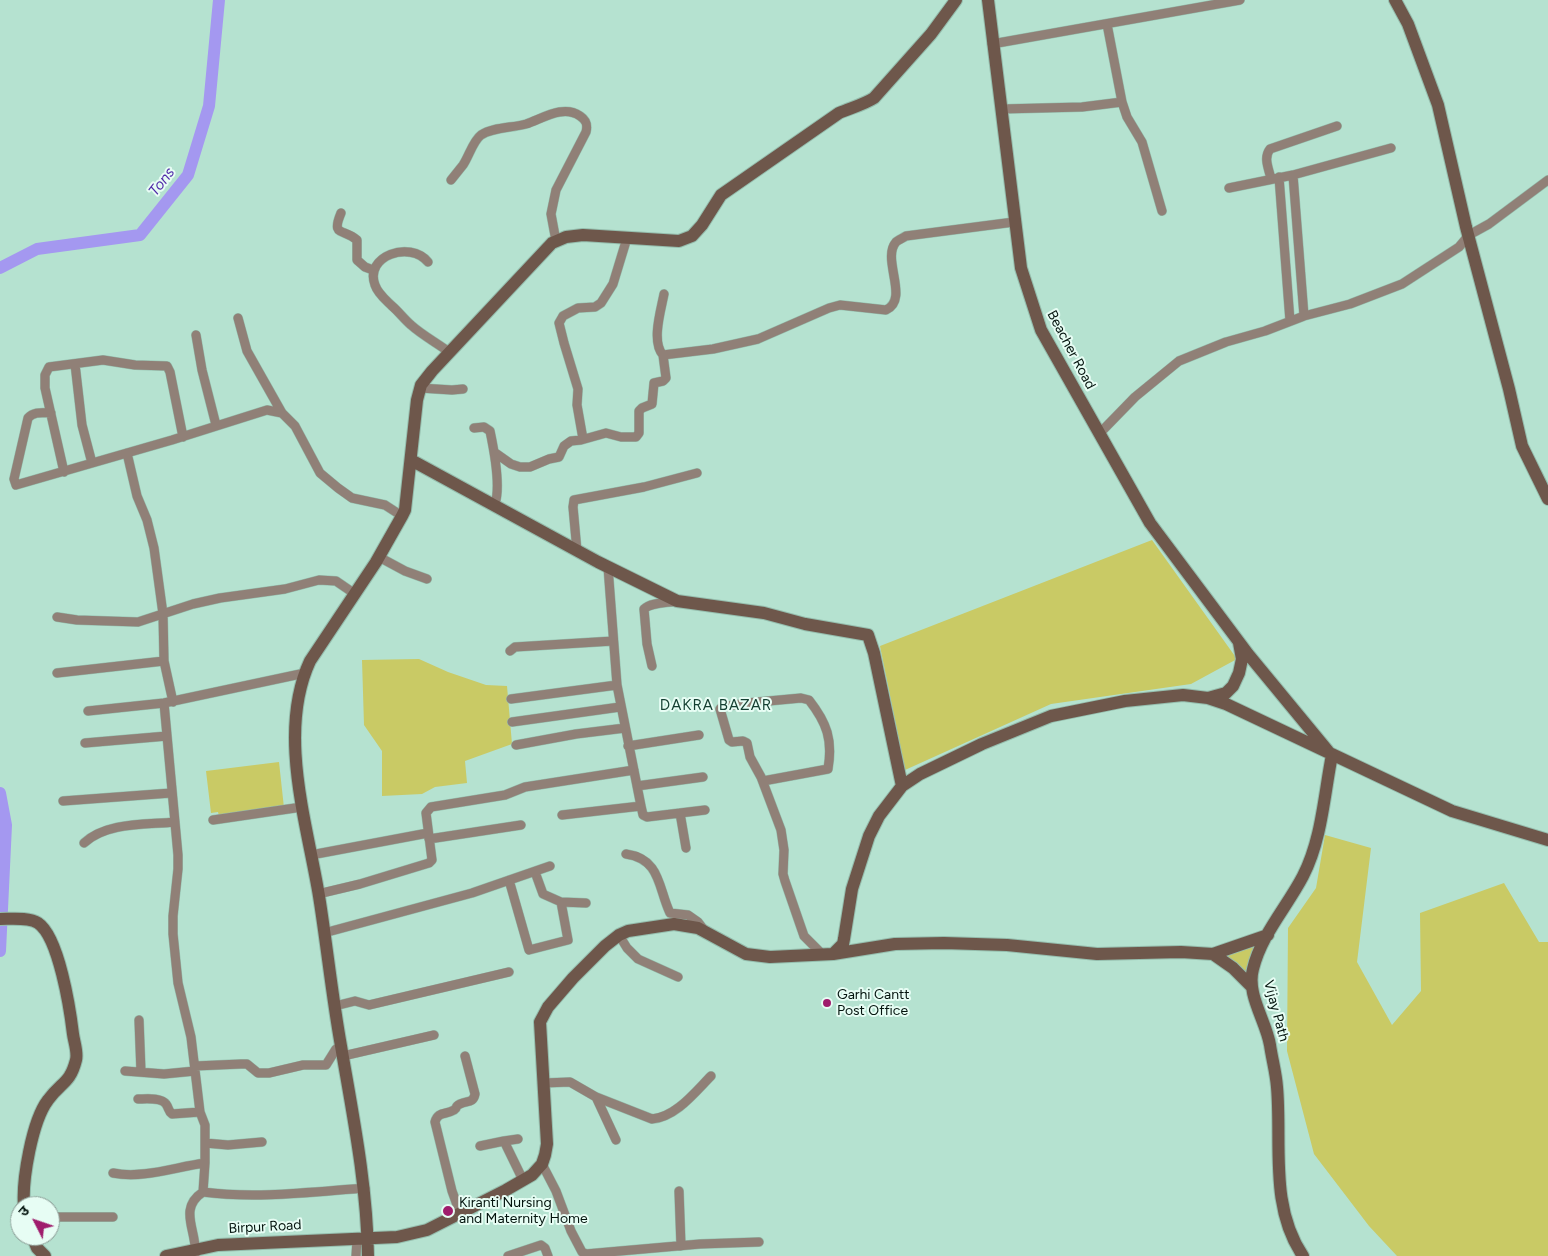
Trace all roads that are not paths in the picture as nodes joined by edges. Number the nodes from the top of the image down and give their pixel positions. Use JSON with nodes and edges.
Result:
{"nodes":[{"id":1,"x":956,"y":0,"type":"edge"},
{"id":2,"x":988,"y":0,"type":"edge"},
{"id":3,"x":1240,"y":0,"type":"edge"},
{"id":4,"x":1395,"y":0,"type":"edge"},
{"id":5,"x":1107,"y":24,"type":"junction"},
{"id":6,"x":992,"y":44,"type":"junction"},
{"id":7,"x":1122,"y":102,"type":"junction"},
{"id":8,"x":1002,"y":109,"type":"junction"},
{"id":9,"x":1336,"y":126,"type":"dead end"},
{"id":10,"x":1391,"y":148,"type":"dead end"},
{"id":11,"x":1292,"y":175,"type":"junction"},
{"id":12,"x":1275,"y":178,"type":"junction"},
{"id":13,"x":451,"y":180,"type":"dead end"},
{"id":14,"x":1548,"y":180,"type":"edge"},
{"id":15,"x":1229,"y":188,"type":"dead end"},
{"id":16,"x":1162,"y":212,"type":"dead end"},
{"id":17,"x":341,"y":213,"type":"dead end"},
{"id":18,"x":1014,"y":222,"type":"junction"},
{"id":19,"x":1469,"y":235,"type":"junction"},
{"id":20,"x":627,"y":238,"type":"junction"},
{"id":21,"x":556,"y":241,"type":"junction"},
{"id":22,"x":428,"y":262,"type":"dead end"},
{"id":23,"x":373,"y":270,"type":"junction"},
{"id":24,"x":664,"y":294,"type":"dead end"},
{"id":25,"x":1304,"y":316,"type":"junction"},
{"id":26,"x":238,"y":318,"type":"dead end"},
{"id":27,"x":1290,"y":321,"type":"junction"},
{"id":28,"x":196,"y":335,"type":"dead end"},
{"id":29,"x":449,"y":352,"type":"junction"},
{"id":30,"x":663,"y":355,"type":"junction"},
{"id":31,"x":75,"y":364,"type":"junction"},
{"id":32,"x":420,"y":388,"type":"junction"},
{"id":33,"x":463,"y":388,"type":"dead end"},
{"id":34,"x":51,"y":413,"type":"junction"},
{"id":35,"x":282,"y":413,"type":"junction"},
{"id":36,"x":216,"y":425,"type":"junction"},
{"id":37,"x":474,"y":428,"type":"dead end"},
{"id":38,"x":1099,"y":434,"type":"junction"},
{"id":39,"x":183,"y":437,"type":"junction"},
{"id":40,"x":584,"y":440,"type":"junction"},
{"id":41,"x":494,"y":452,"type":"junction"},
{"id":42,"x":127,"y":454,"type":"junction"},
{"id":43,"x":411,"y":460,"type":"junction"},
{"id":44,"x":92,"y":463,"type":"junction"},
{"id":45,"x":64,"y":472,"type":"junction"},
{"id":46,"x":697,"y":473,"type":"dead end"},
{"id":47,"x":1548,"y":499,"type":"edge"},
{"id":48,"x":494,"y":504,"type":"junction"},
{"id":49,"x":402,"y":516,"type":"junction"},
{"id":50,"x":577,"y":551,"type":"junction"},
{"id":51,"x":379,"y":557,"type":"junction"},
{"id":52,"x":608,"y":567,"type":"junction"},
{"id":53,"x":426,"y":579,"type":"dead end"},
{"id":54,"x":355,"y":594,"type":"junction"},
{"id":55,"x":677,"y":601,"type":"junction"},
{"id":56,"x":163,"y":614,"type":"junction"},
{"id":57,"x":57,"y":617,"type":"dead end"},
{"id":58,"x":613,"y":641,"type":"junction"},
{"id":59,"x":1238,"y":641,"type":"junction"},
{"id":60,"x":510,"y":651,"type":"dead end"},
{"id":61,"x":164,"y":660,"type":"junction"},
{"id":62,"x":652,"y":666,"type":"dead end"},
{"id":63,"x":57,"y":673,"type":"dead end"},
{"id":64,"x":305,"y":673,"type":"junction"},
{"id":65,"x":617,"y":685,"type":"junction"},
{"id":66,"x":1208,"y":698,"type":"junction"},
{"id":67,"x":511,"y":699,"type":"dead end"},
{"id":68,"x":169,"y":703,"type":"junction"},
{"id":69,"x":620,"y":708,"type":"junction"},
{"id":70,"x":88,"y":711,"type":"dead end"},
{"id":71,"x":512,"y":722,"type":"dead end"},
{"id":72,"x":624,"y":728,"type":"junction"},
{"id":73,"x":699,"y":735,"type":"dead end"},
{"id":74,"x":167,"y":736,"type":"junction"},
{"id":75,"x":86,"y":743,"type":"dead end"},
{"id":76,"x":516,"y":745,"type":"dead end"},
{"id":77,"x":628,"y":746,"type":"junction"},
{"id":78,"x":1332,"y":755,"type":"junction"},
{"id":79,"x":634,"y":770,"type":"junction"},
{"id":80,"x":703,"y":777,"type":"dead end"},
{"id":81,"x":763,"y":781,"type":"junction"},
{"id":82,"x":637,"y":786,"type":"junction"},
{"id":83,"x":902,"y":786,"type":"junction"},
{"id":84,"x":171,"y":792,"type":"junction"},
{"id":85,"x":63,"y":801,"type":"dead end"},
{"id":86,"x":641,"y":806,"type":"junction"},
{"id":87,"x":302,"y":807,"type":"junction"},
{"id":88,"x":705,"y":810,"type":"dead end"},
{"id":89,"x":680,"y":813,"type":"junction"},
{"id":90,"x":562,"y":815,"type":"dead end"},
{"id":91,"x":213,"y":820,"type":"dead end"},
{"id":92,"x":175,"y":822,"type":"junction"},
{"id":93,"x":521,"y":824,"type":"dead end"},
{"id":94,"x":428,"y":836,"type":"junction"},
{"id":95,"x":1548,"y":840,"type":"edge"},
{"id":96,"x":84,"y":843,"type":"dead end"},
{"id":97,"x":686,"y":848,"type":"dead end"},
{"id":98,"x":626,"y":854,"type":"dead end"},
{"id":99,"x":311,"y":855,"type":"junction"},
{"id":100,"x":550,"y":866,"type":"dead end"},
{"id":101,"x":535,"y":872,"type":"junction"},
{"id":102,"x":509,"y":880,"type":"junction"},
{"id":103,"x":318,"y":894,"type":"junction"},
{"id":104,"x":561,"y":902,"type":"junction"},
{"id":105,"x":586,"y":903,"type":"dead end"},
{"id":106,"x":0,"y":919,"type":"edge"},
{"id":107,"x":706,"y":932,"type":"junction"},
{"id":108,"x":324,"y":933,"type":"junction"},
{"id":109,"x":620,"y":935,"type":"junction"},
{"id":110,"x":1268,"y":935,"type":"junction"},
{"id":111,"x":828,"y":954,"type":"junction"},
{"id":112,"x":1213,"y":954,"type":"junction"},
{"id":113,"x":509,"y":972,"type":"dead end"},
{"id":114,"x":678,"y":977,"type":"dead end"},
{"id":115,"x":1251,"y":986,"type":"junction"},
{"id":116,"x":335,"y":1006,"type":"junction"},
{"id":117,"x":139,"y":1020,"type":"dead end"},
{"id":118,"x":434,"y":1035,"type":"dead end"},
{"id":119,"x":342,"y":1051,"type":"junction"},
{"id":120,"x":464,"y":1056,"type":"dead end"},
{"id":121,"x":195,"y":1069,"type":"junction"},
{"id":122,"x":125,"y":1071,"type":"dead end"},
{"id":123,"x":141,"y":1072,"type":"junction"},
{"id":124,"x":711,"y":1076,"type":"dead end"},
{"id":125,"x":544,"y":1084,"type":"junction"},
{"id":126,"x":596,"y":1097,"type":"junction"},
{"id":127,"x":138,"y":1099,"type":"dead end"},
{"id":128,"x":200,"y":1112,"type":"junction"},
{"id":129,"x":518,"y":1139,"type":"dead end"},
{"id":130,"x":616,"y":1140,"type":"dead end"},
{"id":131,"x":504,"y":1141,"type":"junction"},
{"id":132,"x":262,"y":1142,"type":"dead end"},
{"id":133,"x":205,"y":1143,"type":"junction"},
{"id":134,"x":480,"y":1146,"type":"dead end"},
{"id":135,"x":205,"y":1164,"type":"junction"},
{"id":136,"x":542,"y":1164,"type":"junction"},
{"id":137,"x":113,"y":1174,"type":"dead end"},
{"id":138,"x":523,"y":1180,"type":"junction"},
{"id":139,"x":364,"y":1188,"type":"junction"},
{"id":140,"x":679,"y":1191,"type":"dead end"},
{"id":141,"x":203,"y":1192,"type":"junction"},
{"id":142,"x":23,"y":1196,"type":"edge"},
{"id":143,"x":460,"y":1214,"type":"junction"},
{"id":144,"x":60,"y":1218,"type":"edge"},
{"id":145,"x":113,"y":1218,"type":"dead end"},
{"id":146,"x":362,"y":1238,"type":"junction"},
{"id":147,"x":759,"y":1242,"type":"dead end"},
{"id":148,"x":681,"y":1246,"type":"junction"},
{"id":149,"x":196,"y":1252,"type":"edge"},
{"id":150,"x":166,"y":1256,"type":"edge"},
{"id":151,"x":356,"y":1256,"type":"edge"},
{"id":152,"x":368,"y":1256,"type":"edge"},
{"id":153,"x":508,"y":1256,"type":"edge"},
{"id":154,"x":548,"y":1256,"type":"edge"},
{"id":155,"x":1303,"y":1256,"type":"edge"}],
"edges":[{"from":1,"to":20,"type":"street"},
{"from":2,"to":6,"type":"street","name":"Beacher Road"},
{"from":3,"to":5,"type":"street"},
{"from":4,"to":19,"type":"street"},
{"from":5,"to":6,"type":"street"},
{"from":5,"to":7,"type":"street"},
{"from":6,"to":8,"type":"street","name":"Beacher Road"},
{"from":7,"to":8,"type":"street"},
{"from":7,"to":16,"type":"street"},
{"from":8,"to":18,"type":"street","name":"Beacher Road"},
{"from":9,"to":12,"type":"street"},
{"from":10,"to":11,"type":"street"},
{"from":11,"to":12,"type":"street"},
{"from":11,"to":25,"type":"street"},
{"from":12,"to":15,"type":"street"},
{"from":12,"to":27,"type":"street"},
{"from":13,"to":21,"type":"street"},
{"from":14,"to":19,"type":"street"},
{"from":17,"to":23,"type":"street"},
{"from":18,"to":30,"type":"street"},
{"from":18,"to":38,"type":"street","name":"Beacher Road"},
{"from":19,"to":25,"type":"street"},
{"from":19,"to":47,"type":"street"},
{"from":20,"to":21,"type":"street"},
{"from":20,"to":40,"type":"street"},
{"from":21,"to":29,"type":"street"},
{"from":22,"to":23,"type":"street"},
{"from":23,"to":29,"type":"street"},
{"from":24,"to":30,"type":"street"},
{"from":25,"to":27,"type":"street"},
{"from":26,"to":35,"type":"street"},
{"from":27,"to":38,"type":"street"},
{"from":28,"to":36,"type":"street"},
{"from":29,"to":32,"type":"street"},
{"from":30,"to":40,"type":"street"},
{"from":31,"to":34,"type":"street"},
{"from":31,"to":39,"type":"street"},
{"from":31,"to":44,"type":"street"},
{"from":32,"to":33,"type":"street"},
{"from":32,"to":43,"type":"street"},
{"from":34,"to":45,"type":"street"},
{"from":34,"to":45,"type":"street"},
{"from":35,"to":36,"type":"street"},
{"from":35,"to":49,"type":"street"},
{"from":36,"to":39,"type":"street"},
{"from":37,"to":41,"type":"street"},
{"from":38,"to":59,"type":"street","name":"Beacher Road"},
{"from":39,"to":42,"type":"street"},
{"from":40,"to":41,"type":"street"},
{"from":41,"to":48,"type":"street"},
{"from":42,"to":44,"type":"street"},
{"from":42,"to":56,"type":"street"},
{"from":43,"to":48,"type":"street"},
{"from":43,"to":49,"type":"street"},
{"from":44,"to":45,"type":"street"},
{"from":46,"to":50,"type":"street"},
{"from":48,"to":50,"type":"street"},
{"from":49,"to":51,"type":"street"},
{"from":50,"to":52,"type":"street"},
{"from":51,"to":53,"type":"street"},
{"from":51,"to":54,"type":"street"},
{"from":52,"to":55,"type":"street"},
{"from":52,"to":58,"type":"street"},
{"from":54,"to":56,"type":"street"},
{"from":54,"to":64,"type":"street"},
{"from":55,"to":62,"type":"street"},
{"from":55,"to":83,"type":"street"},
{"from":56,"to":57,"type":"street"},
{"from":56,"to":61,"type":"street"},
{"from":58,"to":60,"type":"street"},
{"from":58,"to":65,"type":"street"},
{"from":59,"to":66,"type":"street"},
{"from":59,"to":78,"type":"street","name":"Beacher Road"},
{"from":61,"to":63,"type":"street"},
{"from":61,"to":68,"type":"street"},
{"from":64,"to":68,"type":"street"},
{"from":64,"to":87,"type":"street"},
{"from":65,"to":67,"type":"street"},
{"from":65,"to":69,"type":"street"},
{"from":66,"to":78,"type":"street"},
{"from":66,"to":83,"type":"street"},
{"from":68,"to":70,"type":"street"},
{"from":68,"to":74,"type":"street"},
{"from":69,"to":71,"type":"street"},
{"from":69,"to":72,"type":"street"},
{"from":72,"to":76,"type":"street"},
{"from":72,"to":77,"type":"street"},
{"from":73,"to":77,"type":"street"},
{"from":74,"to":75,"type":"street"},
{"from":74,"to":84,"type":"street"},
{"from":77,"to":79,"type":"street"},
{"from":78,"to":95,"type":"street"},
{"from":78,"to":110,"type":"street","name":"Vijay Path"},
{"from":79,"to":82,"type":"street"},
{"from":79,"to":94,"type":"street"},
{"from":80,"to":82,"type":"street"},
{"from":81,"to":81,"type":"street"},
{"from":81,"to":111,"type":"street"},
{"from":82,"to":86,"type":"street"},
{"from":83,"to":111,"type":"street"},
{"from":84,"to":85,"type":"street"},
{"from":84,"to":92,"type":"street"},
{"from":86,"to":89,"type":"street"},
{"from":86,"to":90,"type":"street"},
{"from":87,"to":91,"type":"street"},
{"from":87,"to":99,"type":"street"},
{"from":88,"to":89,"type":"street"},
{"from":89,"to":97,"type":"street"},
{"from":92,"to":96,"type":"street"},
{"from":92,"to":121,"type":"street"},
{"from":93,"to":94,"type":"street"},
{"from":94,"to":99,"type":"street"},
{"from":94,"to":103,"type":"street"},
{"from":98,"to":107,"type":"street"},
{"from":99,"to":103,"type":"street"},
{"from":100,"to":101,"type":"street"},
{"from":101,"to":102,"type":"street"},
{"from":101,"to":104,"type":"street"},
{"from":102,"to":104,"type":"street"},
{"from":102,"to":108,"type":"street"},
{"from":103,"to":108,"type":"street"},
{"from":104,"to":105,"type":"street"},
{"from":106,"to":142,"type":"street"},
{"from":107,"to":109,"type":"street"},
{"from":107,"to":111,"type":"street"},
{"from":108,"to":116,"type":"street"},
{"from":109,"to":114,"type":"street"},
{"from":109,"to":125,"type":"street"},
{"from":110,"to":112,"type":"street"},
{"from":110,"to":115,"type":"street","name":"Vijay Path"},
{"from":111,"to":112,"type":"street"},
{"from":112,"to":115,"type":"street"},
{"from":113,"to":116,"type":"street"},
{"from":115,"to":155,"type":"street","name":"Vijay Path"},
{"from":116,"to":119,"type":"street"},
{"from":117,"to":123,"type":"street"},
{"from":118,"to":119,"type":"street"},
{"from":119,"to":121,"type":"street"},
{"from":119,"to":139,"type":"street"},
{"from":120,"to":143,"type":"street"},
{"from":121,"to":123,"type":"street"},
{"from":121,"to":128,"type":"street"},
{"from":122,"to":123,"type":"street"},
{"from":124,"to":126,"type":"street"},
{"from":125,"to":126,"type":"street"},
{"from":125,"to":136,"type":"street"},
{"from":126,"to":130,"type":"street"},
{"from":127,"to":128,"type":"street"},
{"from":128,"to":133,"type":"street"},
{"from":129,"to":131,"type":"street"},
{"from":131,"to":134,"type":"street"},
{"from":131,"to":138,"type":"street"},
{"from":132,"to":133,"type":"street"},
{"from":133,"to":135,"type":"street"},
{"from":135,"to":137,"type":"street"},
{"from":135,"to":141,"type":"street"},
{"from":136,"to":138,"type":"street","name":"Birpur Road"},
{"from":136,"to":148,"type":"street"},
{"from":138,"to":143,"type":"street","name":"Birpur Road"},
{"from":139,"to":141,"type":"street"},
{"from":139,"to":146,"type":"street"},
{"from":140,"to":148,"type":"street"},
{"from":141,"to":149,"type":"street"},
{"from":143,"to":146,"type":"street","name":"Birpur Road"},
{"from":144,"to":145,"type":"street"},
{"from":146,"to":149,"type":"street","name":"Birpur Road"},
{"from":146,"to":151,"type":"street"},
{"from":146,"to":152,"type":"street"},
{"from":147,"to":148,"type":"street"},
{"from":149,"to":150,"type":"street","name":"Birpur Road"},
{"from":153,"to":154,"type":"street"}]}
